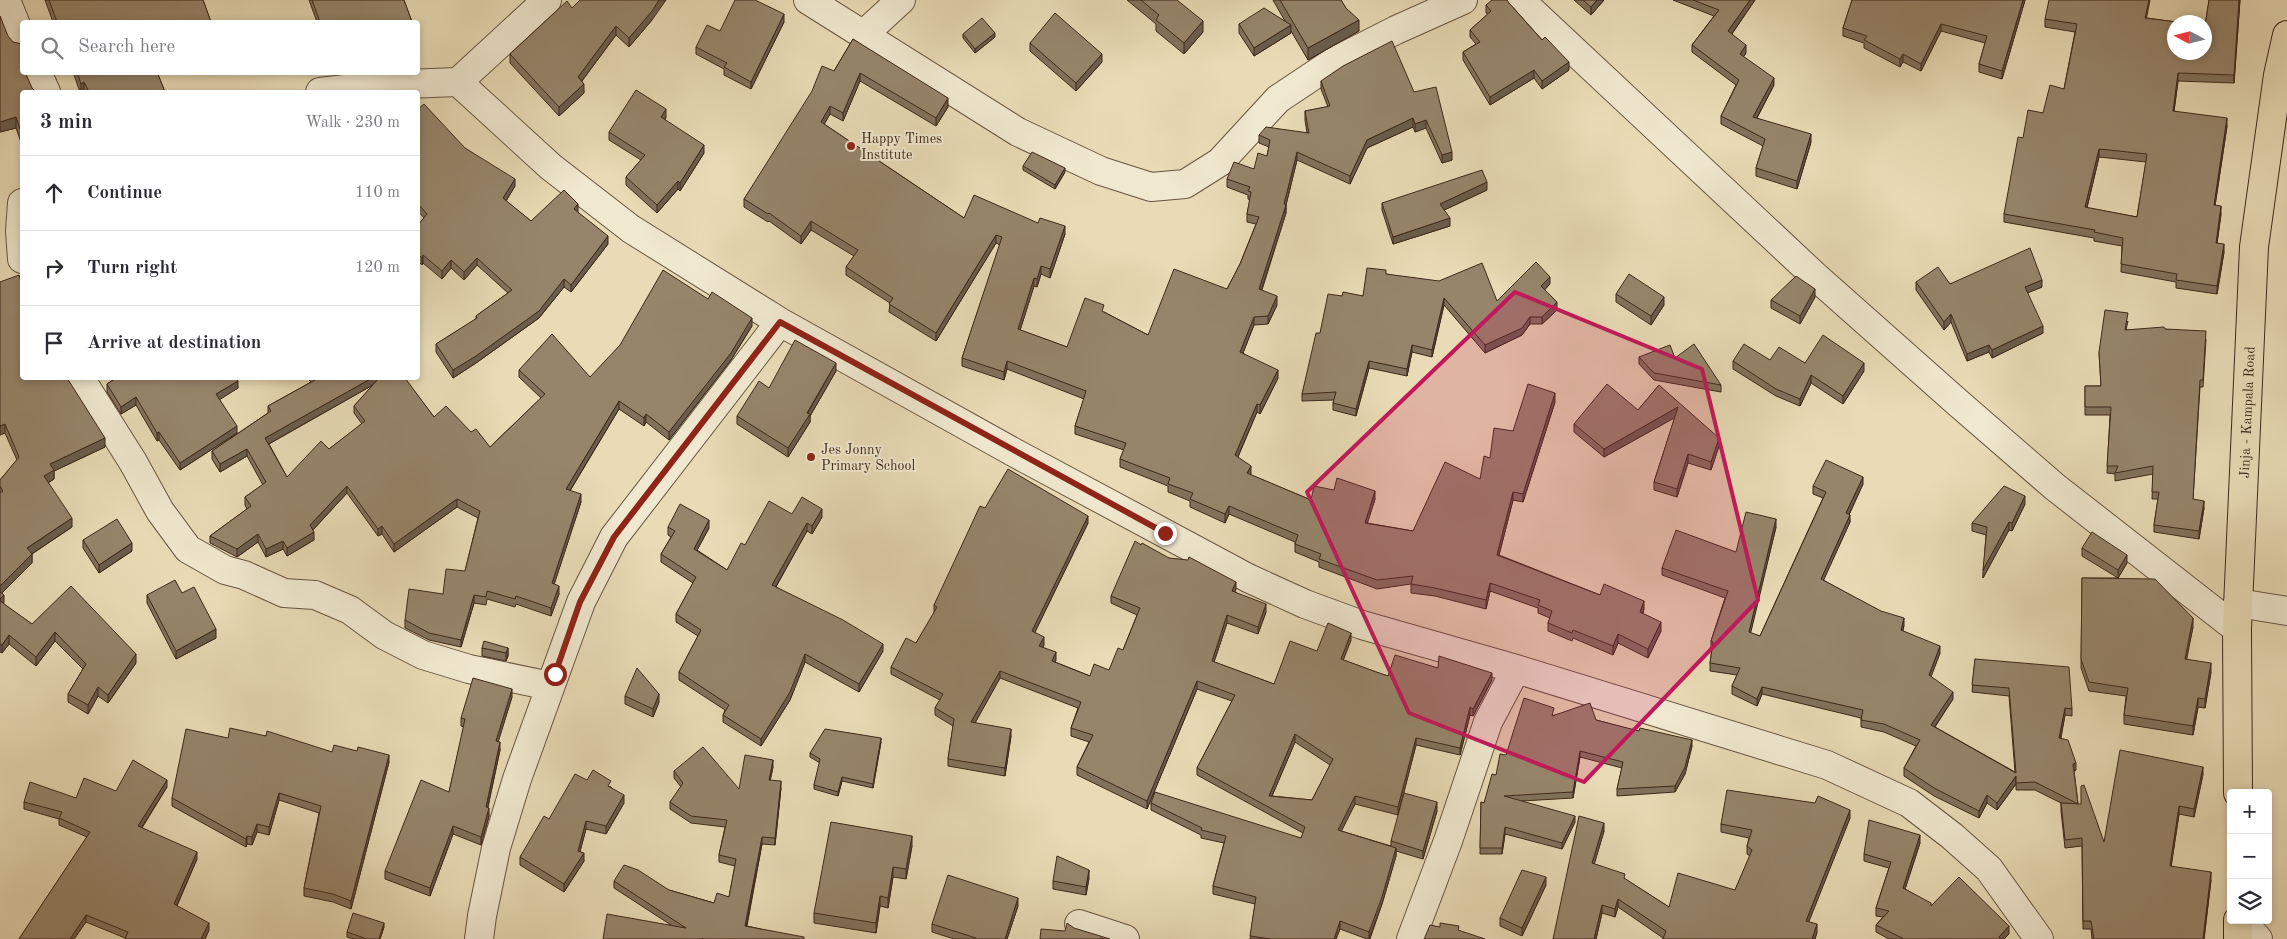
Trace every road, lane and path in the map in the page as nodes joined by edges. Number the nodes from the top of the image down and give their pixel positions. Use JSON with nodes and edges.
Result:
{"nodes":[{"id":1,"x":6,"y":0,"type":"edge"},
{"id":2,"x":547,"y":0,"type":"edge"},
{"id":3,"x":808,"y":0,"type":"edge"},
{"id":4,"x":901,"y":0,"type":"edge"},
{"id":5,"x":1463,"y":0,"type":"edge"},
{"id":6,"x":1520,"y":0,"type":"edge"},
{"id":7,"x":20,"y":35,"type":"edge"},
{"id":8,"x":863,"y":35,"type":"junction"},
{"id":9,"x":2287,"y":35,"type":"edge"},
{"id":10,"x":38,"y":75,"type":"edge"},
{"id":11,"x":458,"y":82,"type":"junction"},
{"id":12,"x":45,"y":90,"type":"edge"},
{"id":13,"x":337,"y":90,"type":"edge"},
{"id":14,"x":20,"y":204,"type":"edge"},
{"id":15,"x":0,"y":216,"type":"edge"},
{"id":16,"x":780,"y":322,"type":"junction"},
{"id":17,"x":81,"y":380,"type":"edge"},
{"id":18,"x":2287,"y":610,"type":"edge"},
{"id":19,"x":2238,"y":616,"type":"junction"},
{"id":20,"x":1516,"y":669,"type":"junction"},
{"id":21,"x":550,"y":686,"type":"junction"},
{"id":22,"x":2238,"y":789,"type":"edge"},
{"id":23,"x":1080,"y":924,"type":"dead end"},
{"id":24,"x":2239,"y":924,"type":"edge"},
{"id":25,"x":2243,"y":924,"type":"edge"},
{"id":26,"x":479,"y":939,"type":"edge"},
{"id":27,"x":1125,"y":939,"type":"edge"},
{"id":28,"x":1411,"y":939,"type":"edge"},
{"id":29,"x":2039,"y":939,"type":"edge"},
{"id":30,"x":2238,"y":939,"type":"edge"},
{"id":31,"x":2258,"y":939,"type":"edge"}],
"edges":[{"from":1,"to":7,"type":"street"},
{"from":2,"to":11,"type":"street"},
{"from":3,"to":8,"type":"street"},
{"from":4,"to":8,"type":"street"},
{"from":5,"to":8,"type":"street"},
{"from":6,"to":19,"type":"street"},
{"from":9,"to":19,"type":"highway","name":"Jinja - Kampala Road"},
{"from":10,"to":12,"type":"street"},
{"from":11,"to":13,"type":"street"},
{"from":11,"to":16,"type":"street"},
{"from":14,"to":15,"type":"street"},
{"from":16,"to":20,"type":"street"},
{"from":16,"to":21,"type":"street"},
{"from":17,"to":21,"type":"street"},
{"from":18,"to":19,"type":"street"},
{"from":19,"to":22,"type":"highway","name":"Jinja - Kampala Road"},
{"from":20,"to":28,"type":"street"},
{"from":20,"to":29,"type":"street"},
{"from":21,"to":26,"type":"street"},
{"from":23,"to":27,"type":"street"},
{"from":24,"to":30,"type":"highway"},
{"from":25,"to":31,"type":"street"}]}
